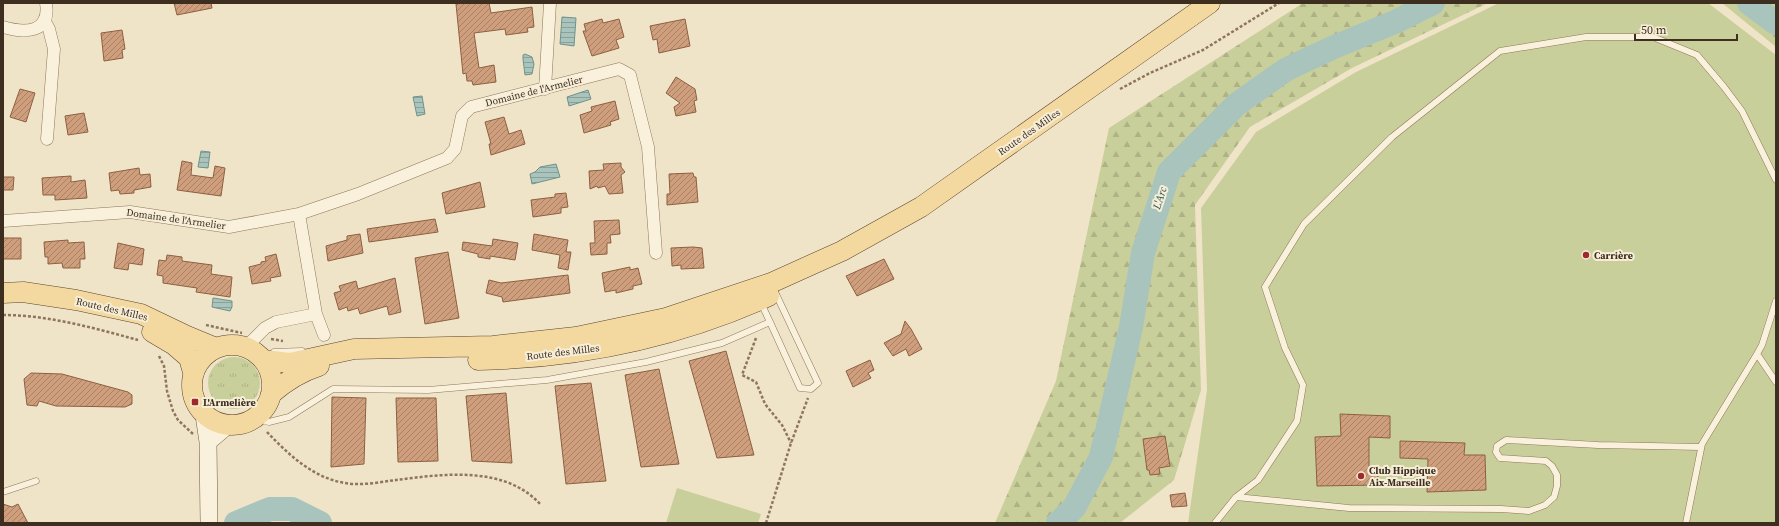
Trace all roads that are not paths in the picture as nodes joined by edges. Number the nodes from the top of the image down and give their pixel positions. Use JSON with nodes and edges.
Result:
{"nodes":[{"id":1,"x":46,"y":3,"type":"edge"},
{"id":2,"x":550,"y":3,"type":"edge"},
{"id":3,"x":1210,"y":3,"type":"edge"},
{"id":4,"x":44,"y":20,"type":"junction"},
{"id":5,"x":3,"y":27,"type":"edge"},
{"id":6,"x":545,"y":89,"type":"junction"},
{"id":7,"x":47,"y":139,"type":"dead end"},
{"id":8,"x":1776,"y":180,"type":"edge"},
{"id":9,"x":299,"y":214,"type":"junction"},
{"id":10,"x":3,"y":221,"type":"edge"},
{"id":11,"x":656,"y":253,"type":"dead end"},
{"id":12,"x":766,"y":291,"type":"junction"},
{"id":13,"x":3,"y":293,"type":"edge"},
{"id":14,"x":1776,"y":301,"type":"edge"},
{"id":15,"x":3,"y":306,"type":"edge"},
{"id":16,"x":316,"y":314,"type":"junction"},
{"id":17,"x":770,"y":322,"type":"junction"},
{"id":18,"x":324,"y":335,"type":"dead end"},
{"id":19,"x":216,"y":348,"type":"junction"},
{"id":20,"x":323,"y":349,"type":"dead end"},
{"id":21,"x":354,"y":349,"type":"junction"},
{"id":22,"x":310,"y":350,"type":"dead end"},
{"id":23,"x":256,"y":351,"type":"junction"},
{"id":24,"x":1757,"y":354,"type":"junction"},
{"id":25,"x":193,"y":372,"type":"junction"},
{"id":26,"x":1776,"y":382,"type":"edge"},
{"id":27,"x":271,"y":394,"type":"junction"},
{"id":28,"x":204,"y":415,"type":"junction"},
{"id":29,"x":259,"y":422,"type":"junction"},
{"id":30,"x":228,"y":425,"type":"junction"},
{"id":31,"x":204,"y":445,"type":"junction"},
{"id":32,"x":1701,"y":447,"type":"junction"},
{"id":33,"x":36,"y":481,"type":"dead end"},
{"id":34,"x":3,"y":492,"type":"edge"},
{"id":35,"x":1236,"y":497,"type":"junction"},
{"id":36,"x":209,"y":523,"type":"edge"},
{"id":37,"x":1215,"y":523,"type":"edge"},
{"id":38,"x":1686,"y":523,"type":"edge"}],
"edges":[{"from":1,"to":4,"type":"street"},
{"from":2,"to":6,"type":"street"},
{"from":3,"to":12,"type":"main road","name":"Route des Milles"},
{"from":4,"to":5,"type":"street"},
{"from":4,"to":7,"type":"street"},
{"from":6,"to":9,"type":"street","name":"Domaine de l'Armelier"},
{"from":6,"to":11,"type":"street","name":"Domaine de l'Armelier"},
{"from":8,"to":35,"type":"lane"},
{"from":9,"to":10,"type":"street","name":"Domaine de l'Armelier"},
{"from":9,"to":16,"type":"street"},
{"from":12,"to":17,"type":"lane"},
{"from":12,"to":17,"type":"lane"},
{"from":12,"to":21,"type":"main road","name":"Route des Milles"},
{"from":12,"to":27,"type":"main road","name":"Route des Milles"},
{"from":13,"to":19,"type":"main road","name":"Route des Milles"},
{"from":14,"to":24,"type":"lane"},
{"from":15,"to":25,"type":"main road","name":"Route des Milles"},
{"from":16,"to":18,"type":"street"},
{"from":16,"to":23,"type":"street"},
{"from":17,"to":29,"type":"lane"},
{"from":19,"to":23,"type":"main road"},
{"from":19,"to":25,"type":"main road"},
{"from":20,"to":21,"type":"lane"},
{"from":21,"to":23,"type":"main road","name":"Route des Milles"},
{"from":22,"to":23,"type":"lane"},
{"from":23,"to":27,"type":"main road"},
{"from":24,"to":26,"type":"lane"},
{"from":24,"to":32,"type":"lane"},
{"from":25,"to":28,"type":"main road"},
{"from":27,"to":29,"type":"main road"},
{"from":28,"to":30,"type":"main road"},
{"from":28,"to":31,"type":"street"},
{"from":29,"to":30,"type":"main road"},
{"from":30,"to":31,"type":"street"},
{"from":31,"to":36,"type":"street"},
{"from":32,"to":35,"type":"lane"},
{"from":32,"to":38,"type":"lane"},
{"from":33,"to":34,"type":"lane"},
{"from":35,"to":37,"type":"lane"}]}
